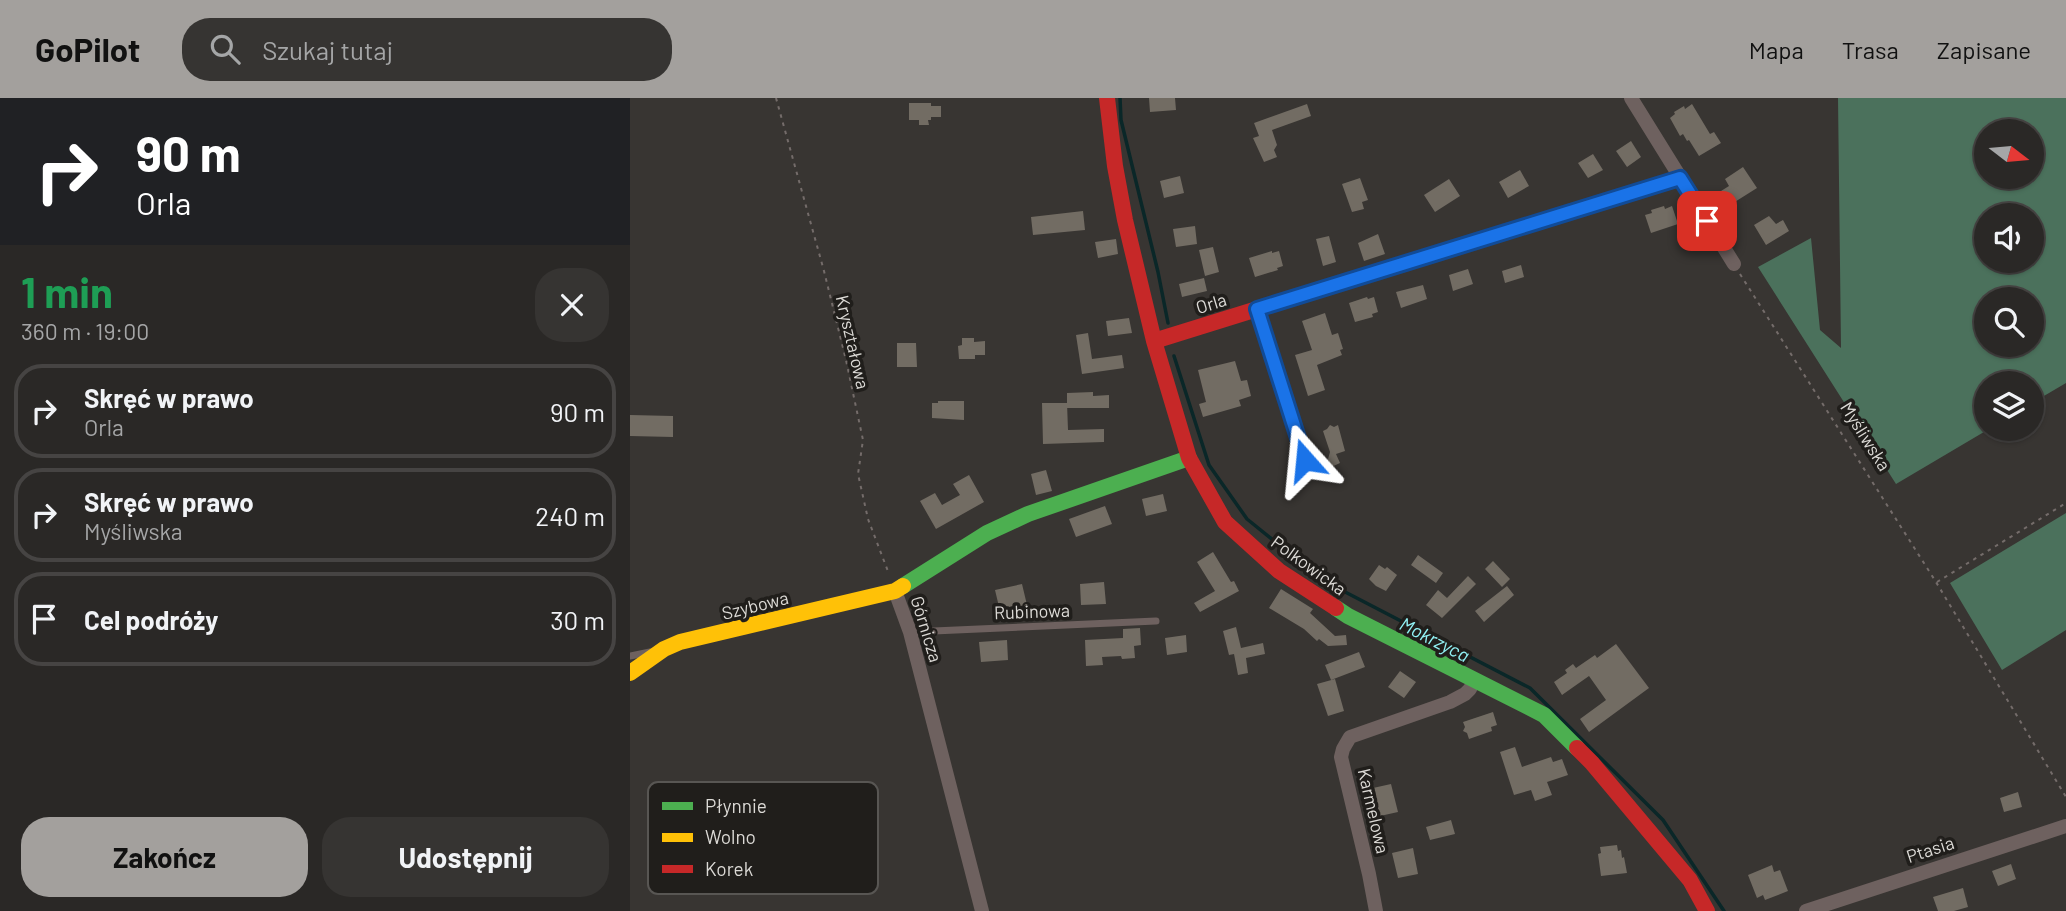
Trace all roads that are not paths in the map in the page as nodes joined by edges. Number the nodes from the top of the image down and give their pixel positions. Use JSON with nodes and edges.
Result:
{"nodes":[{"id":1,"x":1107,"y":98,"type":"edge"},
{"id":2,"x":1631,"y":98,"type":"edge"},
{"id":3,"x":1680,"y":178,"type":"junction"},
{"id":4,"x":1734,"y":264,"type":"road end"},
{"id":5,"x":1257,"y":309,"type":"junction"},
{"id":6,"x":1154,"y":341,"type":"junction"},
{"id":7,"x":1189,"y":458,"type":"junction"},
{"id":8,"x":1305,"y":460,"type":"dead end"},
{"id":9,"x":895,"y":591,"type":"junction"},
{"id":10,"x":1156,"y":621,"type":"dead end"},
{"id":11,"x":910,"y":632,"type":"junction"},
{"id":12,"x":664,"y":649,"type":"junction"},
{"id":13,"x":630,"y":656,"type":"edge"},
{"id":14,"x":630,"y":673,"type":"edge"},
{"id":15,"x":1474,"y":680,"type":"junction"},
{"id":16,"x":2066,"y":827,"type":"edge"},
{"id":17,"x":982,"y":911,"type":"edge"},
{"id":18,"x":1376,"y":911,"type":"edge"},
{"id":19,"x":1707,"y":911,"type":"edge"},
{"id":20,"x":1806,"y":911,"type":"edge"}],
"edges":[{"from":1,"to":6,"type":"street","name":"Polkowicka"},
{"from":2,"to":3,"type":"street"},
{"from":3,"to":4,"type":"street"},
{"from":3,"to":5,"type":"street","name":"Orla"},
{"from":5,"to":6,"type":"street","name":"Orla"},
{"from":5,"to":8,"type":"lane"},
{"from":6,"to":7,"type":"street","name":"Polkowicka"},
{"from":7,"to":9,"type":"street","name":"Górnicza"},
{"from":7,"to":15,"type":"street","name":"Polkowicka"},
{"from":9,"to":11,"type":"street","name":"Górnicza"},
{"from":9,"to":12,"type":"street","name":"Szybowa"},
{"from":10,"to":11,"type":"lane","name":"Rubinowa"},
{"from":11,"to":17,"type":"street","name":"Górnicza"},
{"from":12,"to":13,"type":"lane"},
{"from":12,"to":14,"type":"street","name":"Szybowa"},
{"from":15,"to":18,"type":"street","name":"Karmelowa"},
{"from":15,"to":19,"type":"street","name":"Polkowicka"},
{"from":16,"to":20,"type":"street","name":"Ptasia"}]}
